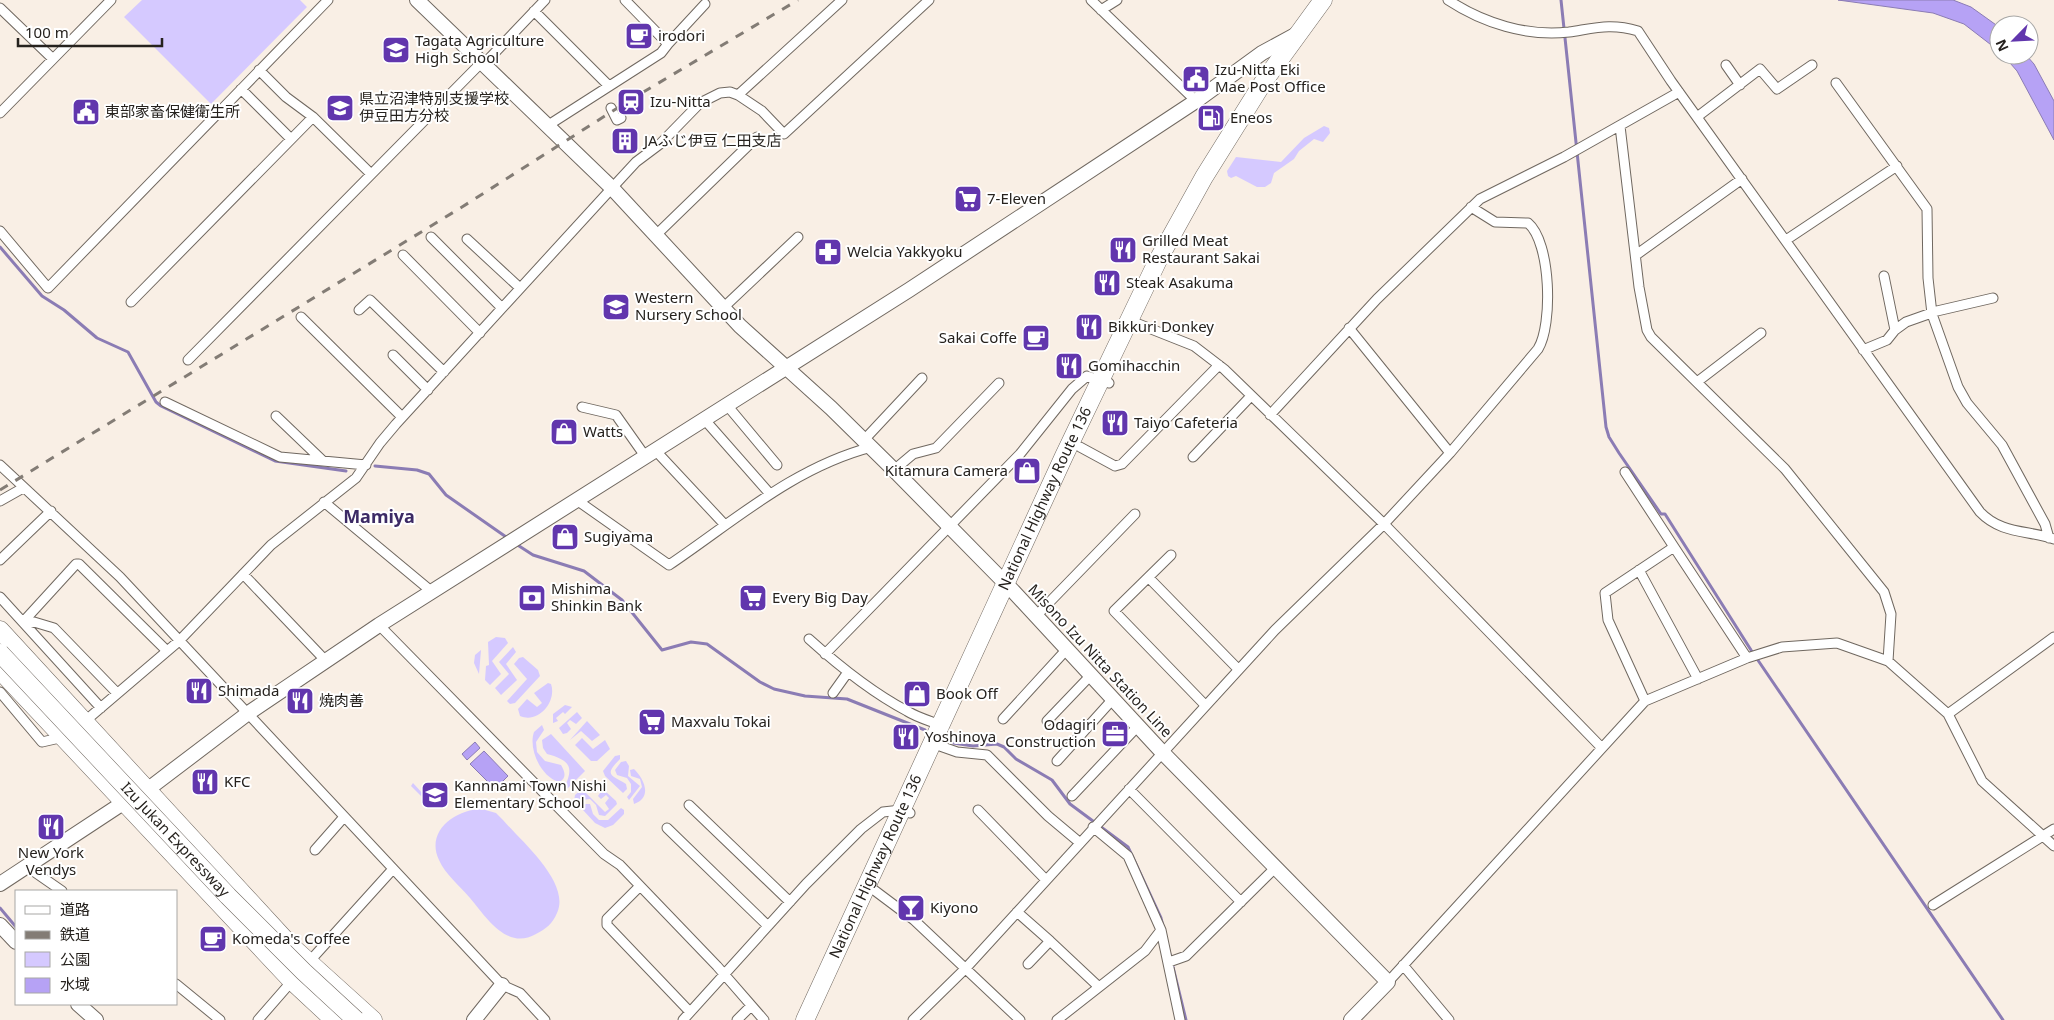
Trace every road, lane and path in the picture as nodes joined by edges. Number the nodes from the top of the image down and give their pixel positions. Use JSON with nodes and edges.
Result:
{"nodes":[{"id":1,"x":111,"y":0,"type":"edge"},
{"id":2,"x":328,"y":0,"type":"edge"},
{"id":3,"x":417,"y":0,"type":"edge"},
{"id":4,"x":545,"y":0,"type":"edge"},
{"id":5,"x":625,"y":0,"type":"edge"},
{"id":6,"x":842,"y":0,"type":"edge"},
{"id":7,"x":929,"y":0,"type":"edge"},
{"id":8,"x":1091,"y":0,"type":"edge"},
{"id":9,"x":1117,"y":0,"type":"edge"},
{"id":10,"x":1323,"y":0,"type":"edge"},
{"id":11,"x":1333,"y":0,"type":"edge"},
{"id":12,"x":1448,"y":0,"type":"edge"},
{"id":13,"x":704,"y":4,"type":"dead end"},
{"id":14,"x":0,"y":8,"type":"edge"},
{"id":15,"x":1101,"y":10,"type":"junction"},
{"id":16,"x":534,"y":11,"type":"junction"},
{"id":17,"x":1304,"y":32,"type":"junction"},
{"id":18,"x":668,"y":44,"type":"junction"},
{"id":19,"x":53,"y":59,"type":"junction"},
{"id":20,"x":482,"y":64,"type":"junction"},
{"id":21,"x":1726,"y":65,"type":"dead end"},
{"id":22,"x":1812,"y":65,"type":"dead end"},
{"id":23,"x":259,"y":70,"type":"junction"},
{"id":24,"x":1836,"y":83,"type":"dead end"},
{"id":25,"x":608,"y":85,"type":"junction"},
{"id":26,"x":1740,"y":85,"type":"junction"},
{"id":27,"x":241,"y":89,"type":"junction"},
{"id":28,"x":1680,"y":92,"type":"junction"},
{"id":29,"x":738,"y":95,"type":"junction"},
{"id":30,"x":1196,"y":101,"type":"junction"},
{"id":31,"x":611,"y":108,"type":"dead end"},
{"id":32,"x":0,"y":113,"type":"edge"},
{"id":33,"x":313,"y":117,"type":"junction"},
{"id":34,"x":1697,"y":117,"type":"junction"},
{"id":35,"x":621,"y":118,"type":"dead end"},
{"id":36,"x":547,"y":126,"type":"junction"},
{"id":37,"x":1620,"y":126,"type":"junction"},
{"id":38,"x":757,"y":137,"type":"dead end"},
{"id":39,"x":291,"y":139,"type":"junction"},
{"id":40,"x":1897,"y":166,"type":"junction"},
{"id":41,"x":371,"y":174,"type":"junction"},
{"id":42,"x":1742,"y":180,"type":"junction"},
{"id":43,"x":612,"y":188,"type":"junction"},
{"id":44,"x":1471,"y":207,"type":"junction"},
{"id":45,"x":0,"y":230,"type":"edge"},
{"id":46,"x":655,"y":236,"type":"junction"},
{"id":47,"x":798,"y":236,"type":"dead end"},
{"id":48,"x":431,"y":237,"type":"dead end"},
{"id":49,"x":467,"y":239,"type":"dead end"},
{"id":50,"x":1786,"y":240,"type":"junction"},
{"id":51,"x":1636,"y":254,"type":"junction"},
{"id":52,"x":402,"y":255,"type":"dead end"},
{"id":53,"x":1884,"y":276,"type":"dead end"},
{"id":54,"x":520,"y":288,"type":"junction"},
{"id":55,"x":1993,"y":298,"type":"dead end"},
{"id":56,"x":131,"y":302,"type":"dead end"},
{"id":57,"x":502,"y":308,"type":"junction"},
{"id":58,"x":723,"y":308,"type":"junction"},
{"id":59,"x":359,"y":310,"type":"dead end"},
{"id":60,"x":1932,"y":314,"type":"junction"},
{"id":61,"x":301,"y":317,"type":"dead end"},
{"id":62,"x":1136,"y":323,"type":"junction"},
{"id":63,"x":1350,"y":328,"type":"junction"},
{"id":64,"x":1895,"y":330,"type":"junction"},
{"id":65,"x":480,"y":333,"type":"junction"},
{"id":66,"x":1761,"y":333,"type":"dead end"},
{"id":67,"x":1863,"y":350,"type":"junction"},
{"id":68,"x":393,"y":355,"type":"dead end"},
{"id":69,"x":188,"y":360,"type":"dead end"},
{"id":70,"x":1219,"y":365,"type":"junction"},
{"id":71,"x":785,"y":366,"type":"junction"},
{"id":72,"x":444,"y":372,"type":"junction"},
{"id":73,"x":922,"y":378,"type":"dead end"},
{"id":74,"x":1105,"y":381,"type":"junction"},
{"id":75,"x":1696,"y":382,"type":"junction"},
{"id":76,"x":999,"y":383,"type":"dead end"},
{"id":77,"x":428,"y":390,"type":"junction"},
{"id":78,"x":1251,"y":396,"type":"junction"},
{"id":79,"x":165,"y":402,"type":"dead end"},
{"id":80,"x":726,"y":404,"type":"junction"},
{"id":81,"x":582,"y":407,"type":"dead end"},
{"id":82,"x":1270,"y":415,"type":"junction"},
{"id":83,"x":276,"y":416,"type":"dead end"},
{"id":84,"x":402,"y":417,"type":"junction"},
{"id":85,"x":704,"y":419,"type":"junction"},
{"id":86,"x":868,"y":444,"type":"junction"},
{"id":87,"x":1080,"y":447,"type":"junction"},
{"id":88,"x":650,"y":453,"type":"junction"},
{"id":89,"x":1450,"y":453,"type":"junction"},
{"id":90,"x":1193,"y":457,"type":"dead end"},
{"id":91,"x":323,"y":461,"type":"junction"},
{"id":92,"x":366,"y":465,"type":"junction"},
{"id":93,"x":776,"y":465,"type":"dead end"},
{"id":94,"x":0,"y":466,"type":"edge"},
{"id":95,"x":894,"y":470,"type":"junction"},
{"id":96,"x":1625,"y":472,"type":"dead end"},
{"id":97,"x":22,"y":488,"type":"junction"},
{"id":98,"x":770,"y":494,"type":"junction"},
{"id":99,"x":578,"y":500,"type":"junction"},
{"id":100,"x":0,"y":501,"type":"edge"},
{"id":101,"x":324,"y":502,"type":"junction"},
{"id":102,"x":51,"y":511,"type":"junction"},
{"id":103,"x":1135,"y":514,"type":"dead end"},
{"id":104,"x":1384,"y":524,"type":"junction"},
{"id":105,"x":725,"y":525,"type":"junction"},
{"id":106,"x":950,"y":526,"type":"junction"},
{"id":107,"x":2052,"y":538,"type":"edge"},
{"id":108,"x":1674,"y":547,"type":"junction"},
{"id":109,"x":1171,"y":555,"type":"dead end"},
{"id":110,"x":0,"y":560,"type":"edge"},
{"id":111,"x":1639,"y":570,"type":"junction"},
{"id":112,"x":243,"y":574,"type":"junction"},
{"id":113,"x":1149,"y":578,"type":"junction"},
{"id":114,"x":1009,"y":587,"type":"junction"},
{"id":115,"x":431,"y":591,"type":"junction"},
{"id":116,"x":0,"y":597,"type":"edge"},
{"id":117,"x":1036,"y":616,"type":"junction"},
{"id":118,"x":25,"y":624,"type":"junction"},
{"id":119,"x":379,"y":625,"type":"junction"},
{"id":120,"x":0,"y":630,"type":"edge"},
{"id":121,"x":2054,"y":637,"type":"edge"},
{"id":122,"x":809,"y":639,"type":"dead end"},
{"id":123,"x":179,"y":641,"type":"junction"},
{"id":124,"x":1067,"y":649,"type":"junction"},
{"id":125,"x":167,"y":651,"type":"junction"},
{"id":126,"x":0,"y":653,"type":"edge"},
{"id":127,"x":825,"y":654,"type":"junction"},
{"id":128,"x":1747,"y":658,"type":"junction"},
{"id":129,"x":325,"y":660,"type":"junction"},
{"id":130,"x":1888,"y":662,"type":"junction"},
{"id":131,"x":1238,"y":669,"type":"junction"},
{"id":132,"x":0,"y":670,"type":"edge"},
{"id":133,"x":848,"y":672,"type":"junction"},
{"id":134,"x":1091,"y":675,"type":"junction"},
{"id":135,"x":1698,"y":679,"type":"junction"},
{"id":136,"x":0,"y":692,"type":"edge"},
{"id":137,"x":118,"y":693,"type":"junction"},
{"id":138,"x":833,"y":693,"type":"dead end"},
{"id":139,"x":1113,"y":699,"type":"junction"},
{"id":140,"x":1645,"y":701,"type":"junction"},
{"id":141,"x":1205,"y":705,"type":"junction"},
{"id":142,"x":101,"y":708,"type":"junction"},
{"id":143,"x":247,"y":714,"type":"junction"},
{"id":144,"x":1948,"y":714,"type":"junction"},
{"id":145,"x":1003,"y":719,"type":"dead end"},
{"id":146,"x":1047,"y":721,"type":"dead end"},
{"id":147,"x":84,"y":722,"type":"junction"},
{"id":148,"x":1138,"y":726,"type":"junction"},
{"id":149,"x":944,"y":727,"type":"junction"},
{"id":150,"x":64,"y":737,"type":"junction"},
{"id":151,"x":940,"y":746,"type":"junction"},
{"id":152,"x":1601,"y":747,"type":"junction"},
{"id":153,"x":1162,"y":752,"type":"junction"},
{"id":154,"x":1057,"y":761,"type":"dead end"},
{"id":155,"x":1129,"y":789,"type":"junction"},
{"id":156,"x":147,"y":790,"type":"junction"},
{"id":157,"x":1072,"y":796,"type":"dead end"},
{"id":158,"x":123,"y":803,"type":"junction"},
{"id":159,"x":689,"y":805,"type":"dead end"},
{"id":160,"x":978,"y":810,"type":"dead end"},
{"id":161,"x":906,"y":811,"type":"junction"},
{"id":162,"x":344,"y":816,"type":"junction"},
{"id":163,"x":1093,"y":827,"type":"junction"},
{"id":164,"x":667,"y":828,"type":"dead end"},
{"id":165,"x":2054,"y":829,"type":"edge"},
{"id":166,"x":2043,"y":836,"type":"junction"},
{"id":167,"x":1080,"y":842,"type":"junction"},
{"id":168,"x":2054,"y":846,"type":"edge"},
{"id":169,"x":315,"y":850,"type":"dead end"},
{"id":170,"x":26,"y":866,"type":"junction"},
{"id":171,"x":1276,"y":867,"type":"junction"},
{"id":172,"x":393,"y":868,"type":"junction"},
{"id":173,"x":1046,"y":880,"type":"junction"},
{"id":174,"x":0,"y":884,"type":"edge"},
{"id":175,"x":640,"y":886,"type":"junction"},
{"id":176,"x":61,"y":890,"type":"edge"},
{"id":177,"x":874,"y":890,"type":"junction"},
{"id":178,"x":790,"y":902,"type":"junction"},
{"id":179,"x":1241,"y":902,"type":"junction"},
{"id":180,"x":1933,"y":905,"type":"dead end"},
{"id":181,"x":1017,"y":912,"type":"junction"},
{"id":182,"x":0,"y":925,"type":"edge"},
{"id":183,"x":768,"y":926,"type":"junction"},
{"id":184,"x":1161,"y":930,"type":"junction"},
{"id":185,"x":15,"y":941,"type":"edge"},
{"id":186,"x":1050,"y":941,"type":"junction"},
{"id":187,"x":1169,"y":962,"type":"junction"},
{"id":188,"x":308,"y":963,"type":"junction"},
{"id":189,"x":1028,"y":964,"type":"dead end"},
{"id":190,"x":1402,"y":965,"type":"junction"},
{"id":191,"x":966,"y":968,"type":"junction"},
{"id":192,"x":722,"y":974,"type":"junction"},
{"id":193,"x":292,"y":981,"type":"junction"},
{"id":194,"x":1388,"y":982,"type":"junction"},
{"id":195,"x":502,"y":985,"type":"junction"},
{"id":196,"x":178,"y":986,"type":"edge"},
{"id":197,"x":1099,"y":987,"type":"junction"},
{"id":198,"x":79,"y":1005,"type":"edge"},
{"id":199,"x":751,"y":1006,"type":"junction"},
{"id":200,"x":690,"y":1012,"type":"junction"},
{"id":201,"x":96,"y":1020,"type":"edge"},
{"id":202,"x":220,"y":1020,"type":"edge"},
{"id":203,"x":258,"y":1020,"type":"edge"},
{"id":204,"x":334,"y":1020,"type":"edge"},
{"id":205,"x":356,"y":1020,"type":"edge"},
{"id":206,"x":372,"y":1020,"type":"edge"},
{"id":207,"x":474,"y":1020,"type":"edge"},
{"id":208,"x":545,"y":1020,"type":"edge"},
{"id":209,"x":683,"y":1020,"type":"edge"},
{"id":210,"x":737,"y":1020,"type":"edge"},
{"id":211,"x":764,"y":1020,"type":"edge"},
{"id":212,"x":805,"y":1020,"type":"edge"},
{"id":213,"x":816,"y":1020,"type":"edge"},
{"id":214,"x":913,"y":1020,"type":"edge"},
{"id":215,"x":1020,"y":1020,"type":"edge"},
{"id":216,"x":1057,"y":1020,"type":"edge"},
{"id":217,"x":1180,"y":1020,"type":"edge"},
{"id":218,"x":1351,"y":1020,"type":"edge"},
{"id":219,"x":1449,"y":1020,"type":"edge"}],
"edges":[{"from":1,"to":19,"type":"street"},
{"from":2,"to":23,"type":"street"},
{"from":3,"to":20,"type":"street","name":"Misono Izu Nitta Station Line"},
{"from":4,"to":16,"type":"street"},
{"from":5,"to":18,"type":"street"},
{"from":6,"to":29,"type":"street"},
{"from":7,"to":29,"type":"street"},
{"from":8,"to":15,"type":"street"},
{"from":9,"to":15,"type":"street"},
{"from":10,"to":17,"type":"highway","name":"National Highway Route 136"},
{"from":11,"to":17,"type":"highway","name":"National Highway Route 136"},
{"from":12,"to":28,"type":"street"},
{"from":13,"to":18,"type":"street"},
{"from":14,"to":19,"type":"street"},
{"from":15,"to":30,"type":"street"},
{"from":16,"to":20,"type":"street"},
{"from":16,"to":25,"type":"street"},
{"from":17,"to":30,"type":"street"},
{"from":17,"to":62,"type":"highway","name":"National Highway Route 136"},
{"from":17,"to":74,"type":"highway","name":"National Highway Route 136"},
{"from":18,"to":25,"type":"street"},
{"from":19,"to":32,"type":"street"},
{"from":20,"to":36,"type":"street","name":"Misono Izu Nitta Station Line"},
{"from":20,"to":41,"type":"street"},
{"from":21,"to":26,"type":"street"},
{"from":22,"to":26,"type":"street"},
{"from":23,"to":27,"type":"street"},
{"from":23,"to":33,"type":"street"},
{"from":24,"to":40,"type":"street"},
{"from":25,"to":36,"type":"street"},
{"from":26,"to":34,"type":"street"},
{"from":27,"to":39,"type":"street"},
{"from":27,"to":45,"type":"street"},
{"from":28,"to":34,"type":"street"},
{"from":28,"to":37,"type":"street"},
{"from":29,"to":43,"type":"street"},
{"from":30,"to":71,"type":"street"},
{"from":31,"to":35,"type":"street"},
{"from":33,"to":39,"type":"street"},
{"from":33,"to":41,"type":"street"},
{"from":34,"to":42,"type":"street"},
{"from":36,"to":43,"type":"street","name":"Misono Izu Nitta Station Line"},
{"from":37,"to":44,"type":"street"},
{"from":37,"to":51,"type":"street"},
{"from":38,"to":46,"type":"street"},
{"from":39,"to":56,"type":"street"},
{"from":40,"to":50,"type":"street"},
{"from":40,"to":60,"type":"street"},
{"from":41,"to":69,"type":"street"},
{"from":42,"to":50,"type":"street"},
{"from":42,"to":51,"type":"street"},
{"from":43,"to":46,"type":"street","name":"Misono Izu Nitta Station Line"},
{"from":43,"to":54,"type":"street"},
{"from":44,"to":63,"type":"street"},
{"from":44,"to":89,"type":"street"},
{"from":46,"to":58,"type":"street","name":"Misono Izu Nitta Station Line"},
{"from":47,"to":58,"type":"street"},
{"from":48,"to":57,"type":"street"},
{"from":49,"to":54,"type":"street"},
{"from":50,"to":67,"type":"street"},
{"from":51,"to":75,"type":"street"},
{"from":52,"to":65,"type":"street"},
{"from":53,"to":64,"type":"street"},
{"from":54,"to":57,"type":"street"},
{"from":55,"to":60,"type":"street"},
{"from":57,"to":65,"type":"street"},
{"from":58,"to":71,"type":"street","name":"Misono Izu Nitta Station Line"},
{"from":59,"to":72,"type":"street"},
{"from":60,"to":64,"type":"street"},
{"from":60,"to":107,"type":"street"},
{"from":61,"to":84,"type":"street"},
{"from":62,"to":70,"type":"street"},
{"from":62,"to":74,"type":"highway","name":"National Highway Route 136"},
{"from":63,"to":82,"type":"street"},
{"from":63,"to":89,"type":"street"},
{"from":64,"to":67,"type":"street"},
{"from":65,"to":72,"type":"street"},
{"from":66,"to":75,"type":"street"},
{"from":67,"to":107,"type":"street"},
{"from":68,"to":77,"type":"street"},
{"from":70,"to":78,"type":"street"},
{"from":70,"to":87,"type":"street"},
{"from":71,"to":80,"type":"street"},
{"from":71,"to":86,"type":"street","name":"Misono Izu Nitta Station Line"},
{"from":72,"to":77,"type":"street"},
{"from":73,"to":86,"type":"street"},
{"from":74,"to":87,"type":"highway","name":"National Highway Route 136"},
{"from":74,"to":106,"type":"street"},
{"from":74,"to":114,"type":"highway","name":"National Highway Route 136"},
{"from":75,"to":130,"type":"street"},
{"from":76,"to":95,"type":"street"},
{"from":77,"to":84,"type":"street"},
{"from":78,"to":82,"type":"street"},
{"from":78,"to":90,"type":"street"},
{"from":79,"to":91,"type":"street"},
{"from":80,"to":85,"type":"street"},
{"from":80,"to":93,"type":"street"},
{"from":81,"to":88,"type":"street"},
{"from":82,"to":104,"type":"street"},
{"from":83,"to":91,"type":"street"},
{"from":84,"to":92,"type":"street"},
{"from":85,"to":88,"type":"street"},
{"from":85,"to":98,"type":"street"},
{"from":86,"to":95,"type":"street","name":"Misono Izu Nitta Station Line"},
{"from":86,"to":98,"type":"street"},
{"from":87,"to":114,"type":"highway","name":"National Highway Route 136"},
{"from":88,"to":99,"type":"street"},
{"from":88,"to":105,"type":"street"},
{"from":89,"to":104,"type":"street"},
{"from":91,"to":92,"type":"street"},
{"from":92,"to":101,"type":"street"},
{"from":94,"to":97,"type":"street"},
{"from":95,"to":106,"type":"street","name":"Misono Izu Nitta Station Line"},
{"from":96,"to":108,"type":"street"},
{"from":97,"to":100,"type":"street"},
{"from":97,"to":102,"type":"street"},
{"from":98,"to":105,"type":"street"},
{"from":99,"to":105,"type":"street"},
{"from":99,"to":115,"type":"street"},
{"from":101,"to":112,"type":"street"},
{"from":101,"to":115,"type":"street"},
{"from":102,"to":110,"type":"street"},
{"from":102,"to":123,"type":"street"},
{"from":103,"to":117,"type":"street"},
{"from":104,"to":131,"type":"street"},
{"from":104,"to":152,"type":"street"},
{"from":106,"to":114,"type":"street","name":"Misono Izu Nitta Station Line"},
{"from":106,"to":127,"type":"street"},
{"from":108,"to":111,"type":"street"},
{"from":108,"to":128,"type":"street"},
{"from":109,"to":113,"type":"street"},
{"from":111,"to":135,"type":"street"},
{"from":111,"to":140,"type":"street"},
{"from":112,"to":123,"type":"street"},
{"from":112,"to":129,"type":"street"},
{"from":113,"to":131,"type":"street"},
{"from":113,"to":141,"type":"street"},
{"from":114,"to":117,"type":"street","name":"Misono Izu Nitta Station Line"},
{"from":114,"to":149,"type":"highway","name":"National Highway Route 136"},
{"from":115,"to":119,"type":"street"},
{"from":116,"to":118,"type":"street"},
{"from":117,"to":124,"type":"street","name":"Misono Izu Nitta Station Line"},
{"from":118,"to":125,"type":"street"},
{"from":118,"to":137,"type":"street"},
{"from":118,"to":142,"type":"street"},
{"from":119,"to":129,"type":"street"},
{"from":119,"to":175,"type":"street"},
{"from":120,"to":147,"type":"highway"},
{"from":121,"to":144,"type":"street"},
{"from":122,"to":127,"type":"street"},
{"from":123,"to":125,"type":"street"},
{"from":123,"to":143,"type":"street"},
{"from":124,"to":134,"type":"street","name":"Misono Izu Nitta Station Line"},
{"from":124,"to":145,"type":"street"},
{"from":125,"to":137,"type":"street"},
{"from":126,"to":205,"type":"highway","name":"Izu Jukan Expressway","bridge":true},
{"from":127,"to":133,"type":"street"},
{"from":128,"to":130,"type":"street"},
{"from":128,"to":135,"type":"street"},
{"from":129,"to":143,"type":"street"},
{"from":130,"to":144,"type":"street"},
{"from":131,"to":141,"type":"street"},
{"from":132,"to":150,"type":"highway"},
{"from":133,"to":138,"type":"street"},
{"from":133,"to":149,"type":"street"},
{"from":134,"to":139,"type":"street","name":"Misono Izu Nitta Station Line"},
{"from":134,"to":146,"type":"street"},
{"from":135,"to":140,"type":"street"},
{"from":136,"to":150,"type":"street"},
{"from":137,"to":142,"type":"street"},
{"from":139,"to":148,"type":"street","name":"Misono Izu Nitta Station Line"},
{"from":139,"to":154,"type":"street"},
{"from":140,"to":152,"type":"street"},
{"from":141,"to":153,"type":"street"},
{"from":142,"to":147,"type":"street"},
{"from":143,"to":156,"type":"street"},
{"from":143,"to":162,"type":"street"},
{"from":144,"to":166,"type":"street"},
{"from":147,"to":156,"type":"highway"},
{"from":148,"to":153,"type":"street","name":"Misono Izu Nitta Station Line"},
{"from":148,"to":157,"type":"street"},
{"from":149,"to":151,"type":"highway","name":"National Highway Route 136"},
{"from":149,"to":161,"type":"highway","name":"National Highway Route 136"},
{"from":150,"to":158,"type":"highway"},
{"from":151,"to":161,"type":"highway","name":"National Highway Route 136"},
{"from":151,"to":167,"type":"street"},
{"from":152,"to":190,"type":"street"},
{"from":153,"to":155,"type":"street"},
{"from":153,"to":171,"type":"street","name":"Misono Izu Nitta Station Line"},
{"from":155,"to":163,"type":"street"},
{"from":155,"to":179,"type":"street"},
{"from":156,"to":158,"type":"street"},
{"from":156,"to":188,"type":"highway"},
{"from":158,"to":170,"type":"street"},
{"from":158,"to":193,"type":"highway"},
{"from":159,"to":178,"type":"street"},
{"from":160,"to":173,"type":"street"},
{"from":161,"to":177,"type":"highway","name":"National Highway Route 136"},
{"from":161,"to":178,"type":"street"},
{"from":161,"to":212,"type":"highway","name":"National Highway Route 136"},
{"from":162,"to":169,"type":"street"},
{"from":162,"to":172,"type":"street"},
{"from":163,"to":167,"type":"street"},
{"from":163,"to":184,"type":"street"},
{"from":164,"to":183,"type":"street"},
{"from":165,"to":166,"type":"street"},
{"from":166,"to":168,"type":"street"},
{"from":166,"to":180,"type":"street"},
{"from":167,"to":173,"type":"street"},
{"from":170,"to":174,"type":"street"},
{"from":170,"to":176,"type":"street"},
{"from":171,"to":179,"type":"street"},
{"from":171,"to":194,"type":"street","name":"Misono Izu Nitta Station Line"},
{"from":172,"to":188,"type":"street"},
{"from":172,"to":195,"type":"street"},
{"from":173,"to":181,"type":"street"},
{"from":175,"to":192,"type":"street"},
{"from":175,"to":200,"type":"street"},
{"from":177,"to":191,"type":"street"},
{"from":177,"to":213,"type":"highway","name":"National Highway Route 136"},
{"from":178,"to":183,"type":"street"},
{"from":179,"to":187,"type":"street"},
{"from":181,"to":186,"type":"street"},
{"from":181,"to":191,"type":"street"},
{"from":182,"to":185,"type":"street"},
{"from":183,"to":192,"type":"street"},
{"from":184,"to":187,"type":"street"},
{"from":184,"to":197,"type":"street"},
{"from":186,"to":189,"type":"street"},
{"from":186,"to":197,"type":"street"},
{"from":187,"to":217,"type":"street"},
{"from":188,"to":206,"type":"highway"},
{"from":190,"to":194,"type":"street"},
{"from":190,"to":219,"type":"street"},
{"from":191,"to":214,"type":"street"},
{"from":191,"to":215,"type":"street"},
{"from":192,"to":199,"type":"street"},
{"from":192,"to":200,"type":"street"},
{"from":193,"to":203,"type":"street"},
{"from":193,"to":204,"type":"highway"},
{"from":194,"to":218,"type":"street"},
{"from":195,"to":207,"type":"street"},
{"from":195,"to":208,"type":"street"},
{"from":196,"to":202,"type":"street"},
{"from":197,"to":216,"type":"street"},
{"from":198,"to":201,"type":"street"},
{"from":199,"to":210,"type":"street"},
{"from":199,"to":211,"type":"street"},
{"from":200,"to":209,"type":"street"}]}
